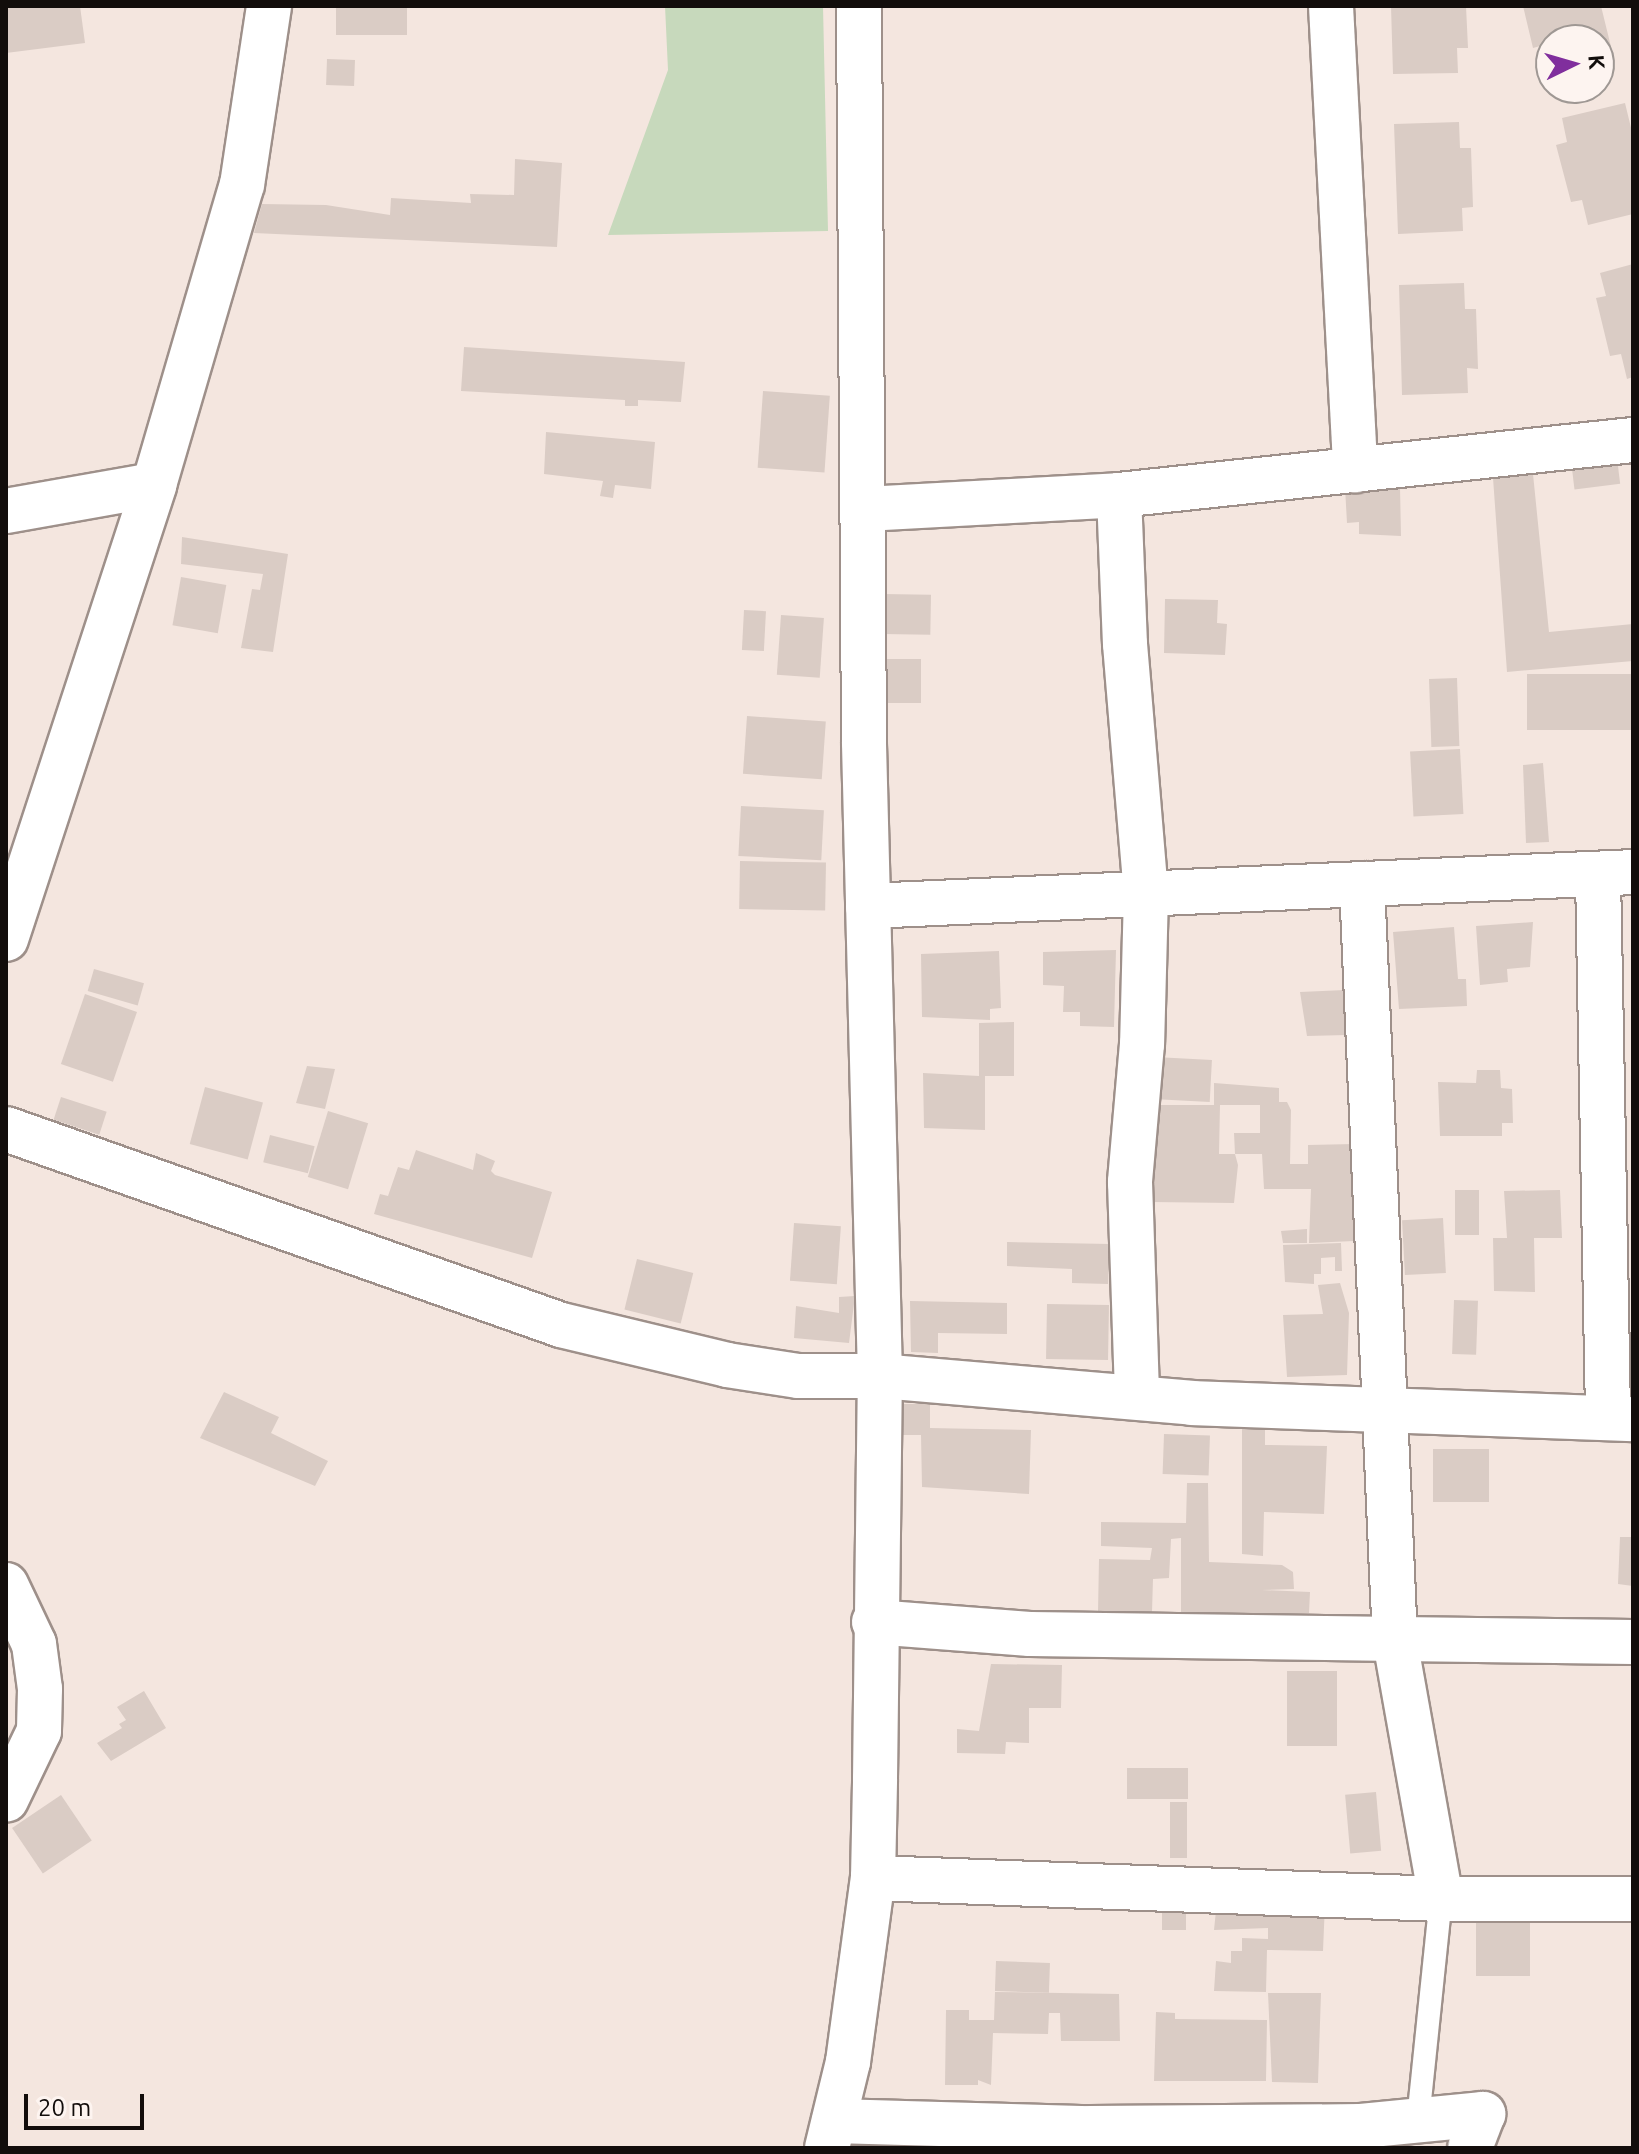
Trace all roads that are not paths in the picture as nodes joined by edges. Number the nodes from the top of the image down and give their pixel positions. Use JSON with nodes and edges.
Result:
{"nodes":[{"id":1,"x":269,"y":6,"type":"edge"},
{"id":2,"x":859,"y":6,"type":"edge"},
{"id":3,"x":1331,"y":6,"type":"edge"},
{"id":4,"x":1633,"y":440,"type":"edge"},
{"id":5,"x":1355,"y":470,"type":"junction"},
{"id":6,"x":154,"y":485,"type":"junction"},
{"id":7,"x":1119,"y":495,"type":"junction"},
{"id":8,"x":864,"y":509,"type":"junction"},
{"id":9,"x":6,"y":511,"type":"edge"},
{"id":10,"x":1616,"y":873,"type":"edge"},
{"id":11,"x":1362,"y":884,"type":"junction"},
{"id":12,"x":1146,"y":894,"type":"junction"},
{"id":13,"x":868,"y":906,"type":"junction"},
{"id":14,"x":6,"y":939,"type":"edge"},
{"id":15,"x":6,"y":1129,"type":"edge"},
{"id":16,"x":880,"y":1376,"type":"junction"},
{"id":17,"x":1137,"y":1397,"type":"junction"},
{"id":18,"x":1388,"y":1408,"type":"junction"},
{"id":19,"x":1621,"y":1418,"type":"edge"},
{"id":20,"x":6,"y":1585,"type":"edge"},
{"id":21,"x":874,"y":1622,"type":"junction"},
{"id":22,"x":1395,"y":1641,"type":"junction"},
{"id":23,"x":1633,"y":1642,"type":"edge"},
{"id":24,"x":6,"y":1800,"type":"edge"},
{"id":25,"x":873,"y":1878,"type":"junction"},
{"id":26,"x":1441,"y":1899,"type":"junction"},
{"id":27,"x":1633,"y":1899,"type":"edge"},
{"id":28,"x":1418,"y":2120,"type":"junction"},
{"id":29,"x":831,"y":2134,"type":"edge"},
{"id":30,"x":1470,"y":2148,"type":"edge"}],
"edges":[{"from":1,"to":6,"type":"street"},
{"from":2,"to":8,"type":"street"},
{"from":3,"to":5,"type":"street"},
{"from":4,"to":5,"type":"street"},
{"from":5,"to":7,"type":"street"},
{"from":6,"to":9,"type":"street"},
{"from":6,"to":14,"type":"street"},
{"from":7,"to":8,"type":"street"},
{"from":7,"to":12,"type":"street"},
{"from":8,"to":13,"type":"street"},
{"from":10,"to":11,"type":"street"},
{"from":10,"to":19,"type":"street"},
{"from":11,"to":12,"type":"street"},
{"from":11,"to":18,"type":"street"},
{"from":12,"to":13,"type":"street"},
{"from":12,"to":17,"type":"street"},
{"from":13,"to":16,"type":"street"},
{"from":15,"to":16,"type":"street"},
{"from":16,"to":17,"type":"street"},
{"from":16,"to":21,"type":"street"},
{"from":17,"to":18,"type":"street"},
{"from":18,"to":19,"type":"street"},
{"from":18,"to":22,"type":"street"},
{"from":20,"to":24,"type":"street"},
{"from":21,"to":22,"type":"street"},
{"from":21,"to":25,"type":"street"},
{"from":22,"to":23,"type":"street"},
{"from":22,"to":26,"type":"street"},
{"from":25,"to":26,"type":"street"},
{"from":25,"to":29,"type":"street"},
{"from":26,"to":27,"type":"street"},
{"from":26,"to":28,"type":"lane"},
{"from":28,"to":29,"type":"street"},
{"from":28,"to":30,"type":"street"}]}
